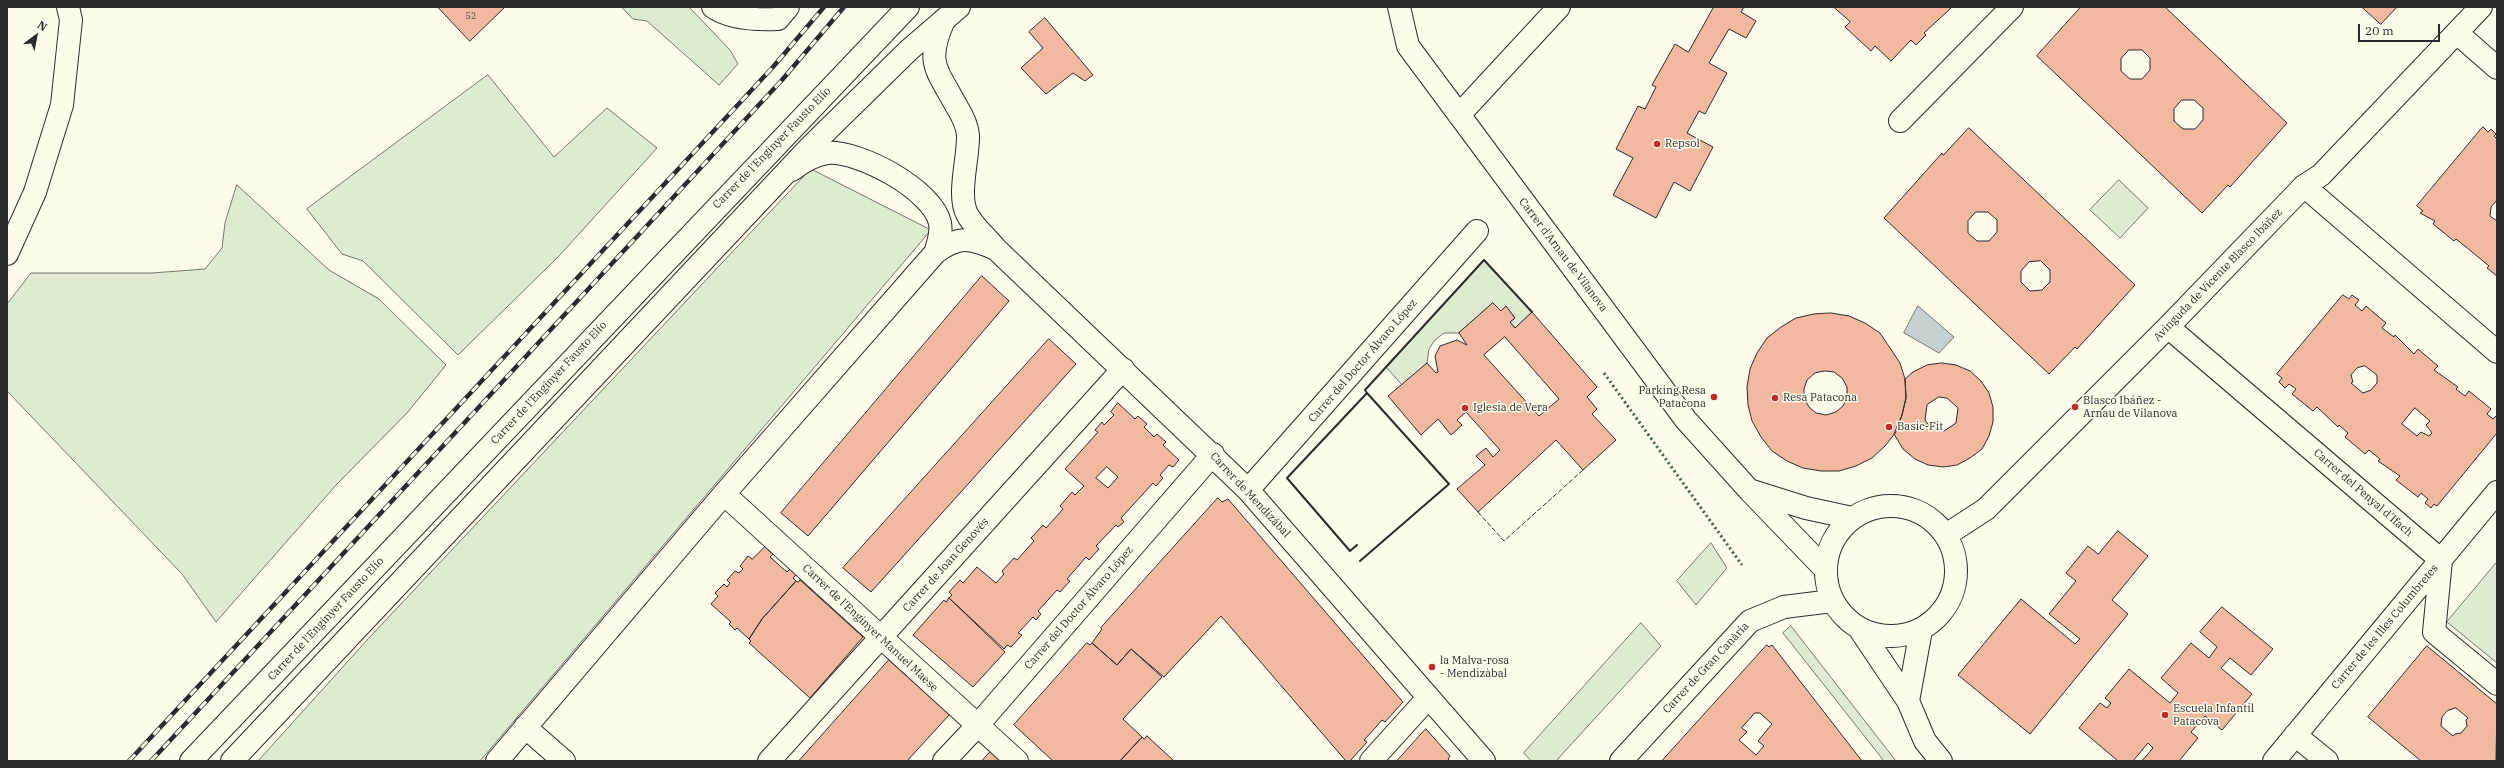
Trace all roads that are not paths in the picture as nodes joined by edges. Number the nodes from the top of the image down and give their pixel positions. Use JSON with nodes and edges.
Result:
{"nodes":[{"id":1,"x":713,"y":7,"type":"edge"},
{"id":2,"x":908,"y":7,"type":"edge"},
{"id":3,"x":1399,"y":7,"type":"edge"},
{"id":4,"x":1559,"y":7,"type":"edge"},
{"id":5,"x":2012,"y":7,"type":"edge"},
{"id":6,"x":2481,"y":7,"type":"edge"},
{"id":7,"x":72,"y":11,"type":"edge"},
{"id":8,"x":783,"y":13,"type":"edge"},
{"id":9,"x":952,"y":13,"type":"edge"},
{"id":10,"x":2457,"y":33,"type":"junction"},
{"id":11,"x":2497,"y":68,"type":"edge"},
{"id":12,"x":1459,"y":115,"type":"junction"},
{"id":13,"x":1900,"y":122,"type":"dead end"},
{"id":14,"x":782,"y":177,"type":"junction"},
{"id":15,"x":2304,"y":186,"type":"junction"},
{"id":16,"x":1477,"y":231,"type":"dead end"},
{"id":17,"x":996,"y":249,"type":"junction"},
{"id":18,"x":935,"y":253,"type":"junction"},
{"id":19,"x":7,"y":254,"type":"edge"},
{"id":20,"x":2168,"y":327,"type":"junction"},
{"id":21,"x":2497,"y":352,"type":"edge"},
{"id":22,"x":1123,"y":369,"type":"junction"},
{"id":23,"x":1213,"y":454,"type":"junction"},
{"id":24,"x":1248,"y":490,"type":"junction"},
{"id":25,"x":1749,"y":490,"type":"junction"},
{"id":26,"x":2497,"y":492,"type":"edge"},
{"id":27,"x":724,"y":494,"type":"junction"},
{"id":28,"x":1852,"y":518,"type":"junction"},
{"id":29,"x":1946,"y":535,"type":"junction"},
{"id":30,"x":2441,"y":560,"type":"junction"},
{"id":31,"x":1825,"y":569,"type":"junction"},
{"id":32,"x":1832,"y":601,"type":"junction"},
{"id":33,"x":1859,"y":628,"type":"junction"},
{"id":34,"x":1921,"y":630,"type":"junction"},
{"id":35,"x":881,"y":637,"type":"junction"},
{"id":36,"x":2497,"y":684,"type":"edge"},
{"id":37,"x":1428,"y":698,"type":"junction"},
{"id":38,"x":1908,"y":701,"type":"junction"},
{"id":39,"x":977,"y":726,"type":"junction"},
{"id":40,"x":525,"y":727,"type":"junction"},
{"id":41,"x":2295,"y":735,"type":"junction"},
{"id":42,"x":191,"y":761,"type":"edge"},
{"id":43,"x":232,"y":761,"type":"edge"},
{"id":44,"x":497,"y":761,"type":"edge"},
{"id":45,"x":564,"y":761,"type":"edge"},
{"id":46,"x":769,"y":761,"type":"edge"},
{"id":47,"x":944,"y":761,"type":"edge"},
{"id":48,"x":1017,"y":761,"type":"edge"},
{"id":49,"x":1371,"y":761,"type":"edge"},
{"id":50,"x":1484,"y":761,"type":"edge"},
{"id":51,"x":1621,"y":761,"type":"edge"},
{"id":52,"x":1941,"y":761,"type":"edge"},
{"id":53,"x":2274,"y":761,"type":"edge"},
{"id":54,"x":2327,"y":761,"type":"edge"}],
"edges":[{"from":1,"to":8,"type":"street"},
{"from":2,"to":42,"type":"street","name":"Carrer de l'Enginyer Fausto Elío"},
{"from":3,"to":12,"type":"street","name":"Carrer d'Arnau de Vilanova"},
{"from":4,"to":12,"type":"street"},
{"from":5,"to":13,"type":"street"},
{"from":6,"to":10,"type":"street","name":"Avinguda de Vicente Blasco Ibáñez"},
{"from":7,"to":19,"type":"street"},
{"from":9,"to":14,"type":"street"},
{"from":9,"to":17,"type":"street","name":"Carrer de Mendizábal"},
{"from":10,"to":11,"type":"street"},
{"from":10,"to":15,"type":"street","name":"Avinguda de Vicente Blasco Ibáñez"},
{"from":12,"to":25,"type":"street","name":"Carrer d'Arnau de Vilanova"},
{"from":14,"to":18,"type":"street"},
{"from":14,"to":43,"type":"street"},
{"from":15,"to":20,"type":"street","name":"Avinguda de Vicente Blasco Ibáñez"},
{"from":15,"to":21,"type":"street"},
{"from":16,"to":24,"type":"street","name":"Carrer del Doctor Álvaro López"},
{"from":17,"to":18,"type":"street","name":"Carrer de Mendizábal"},
{"from":17,"to":22,"type":"street","name":"Carrer de Mendizábal"},
{"from":18,"to":27,"type":"street"},
{"from":20,"to":29,"type":"street","name":"Avinguda de Vicente Blasco Ibáñez"},
{"from":20,"to":30,"type":"street","name":"Carrer del Penyal d'Ifach"},
{"from":22,"to":23,"type":"street","name":"Carrer de Mendizábal"},
{"from":22,"to":35,"type":"street","name":"Carrer de Joan Genovés"},
{"from":23,"to":24,"type":"street","name":"Carrer de Mendizábal"},
{"from":23,"to":39,"type":"street","name":"Carrer del Doctor Álvaro López"},
{"from":24,"to":37,"type":"street","name":"Carrer de Mendizábal"},
{"from":25,"to":28,"type":"street"},
{"from":25,"to":31,"type":"street","name":"Carrer d'Arnau de Vilanova"},
{"from":26,"to":30,"type":"street","name":"Carrer de les Illes Columbretes"},
{"from":27,"to":35,"type":"street","name":"Carrer de l'Enginyer Manuel Maese"},
{"from":27,"to":40,"type":"street"},
{"from":28,"to":29,"type":"street"},
{"from":28,"to":31,"type":"street"},
{"from":29,"to":34,"type":"street"},
{"from":30,"to":36,"type":"street"},
{"from":30,"to":41,"type":"street","name":"Carrer de les Illes Columbretes"},
{"from":31,"to":32,"type":"street"},
{"from":32,"to":33,"type":"street"},
{"from":32,"to":51,"type":"street","name":"Carrer de Gran Canària"},
{"from":33,"to":34,"type":"street"},
{"from":33,"to":38,"type":"street"},
{"from":34,"to":38,"type":"street"},
{"from":35,"to":39,"type":"street","name":"Carrer de l'Enginyer Manuel Maese"},
{"from":35,"to":46,"type":"street","name":"Carrer de Joan Genovés"},
{"from":37,"to":49,"type":"street"},
{"from":37,"to":50,"type":"street","name":"Carrer de Mendizábal"},
{"from":38,"to":52,"type":"street"},
{"from":39,"to":47,"type":"street","name":"Carrer del Doctor Álvaro López"},
{"from":39,"to":48,"type":"street","name":"Carrer de l'Enginyer Manuel Maese"},
{"from":40,"to":44,"type":"street"},
{"from":40,"to":45,"type":"street"},
{"from":41,"to":53,"type":"street","name":"Carrer de les Illes Columbretes"},
{"from":41,"to":54,"type":"street"}]}
